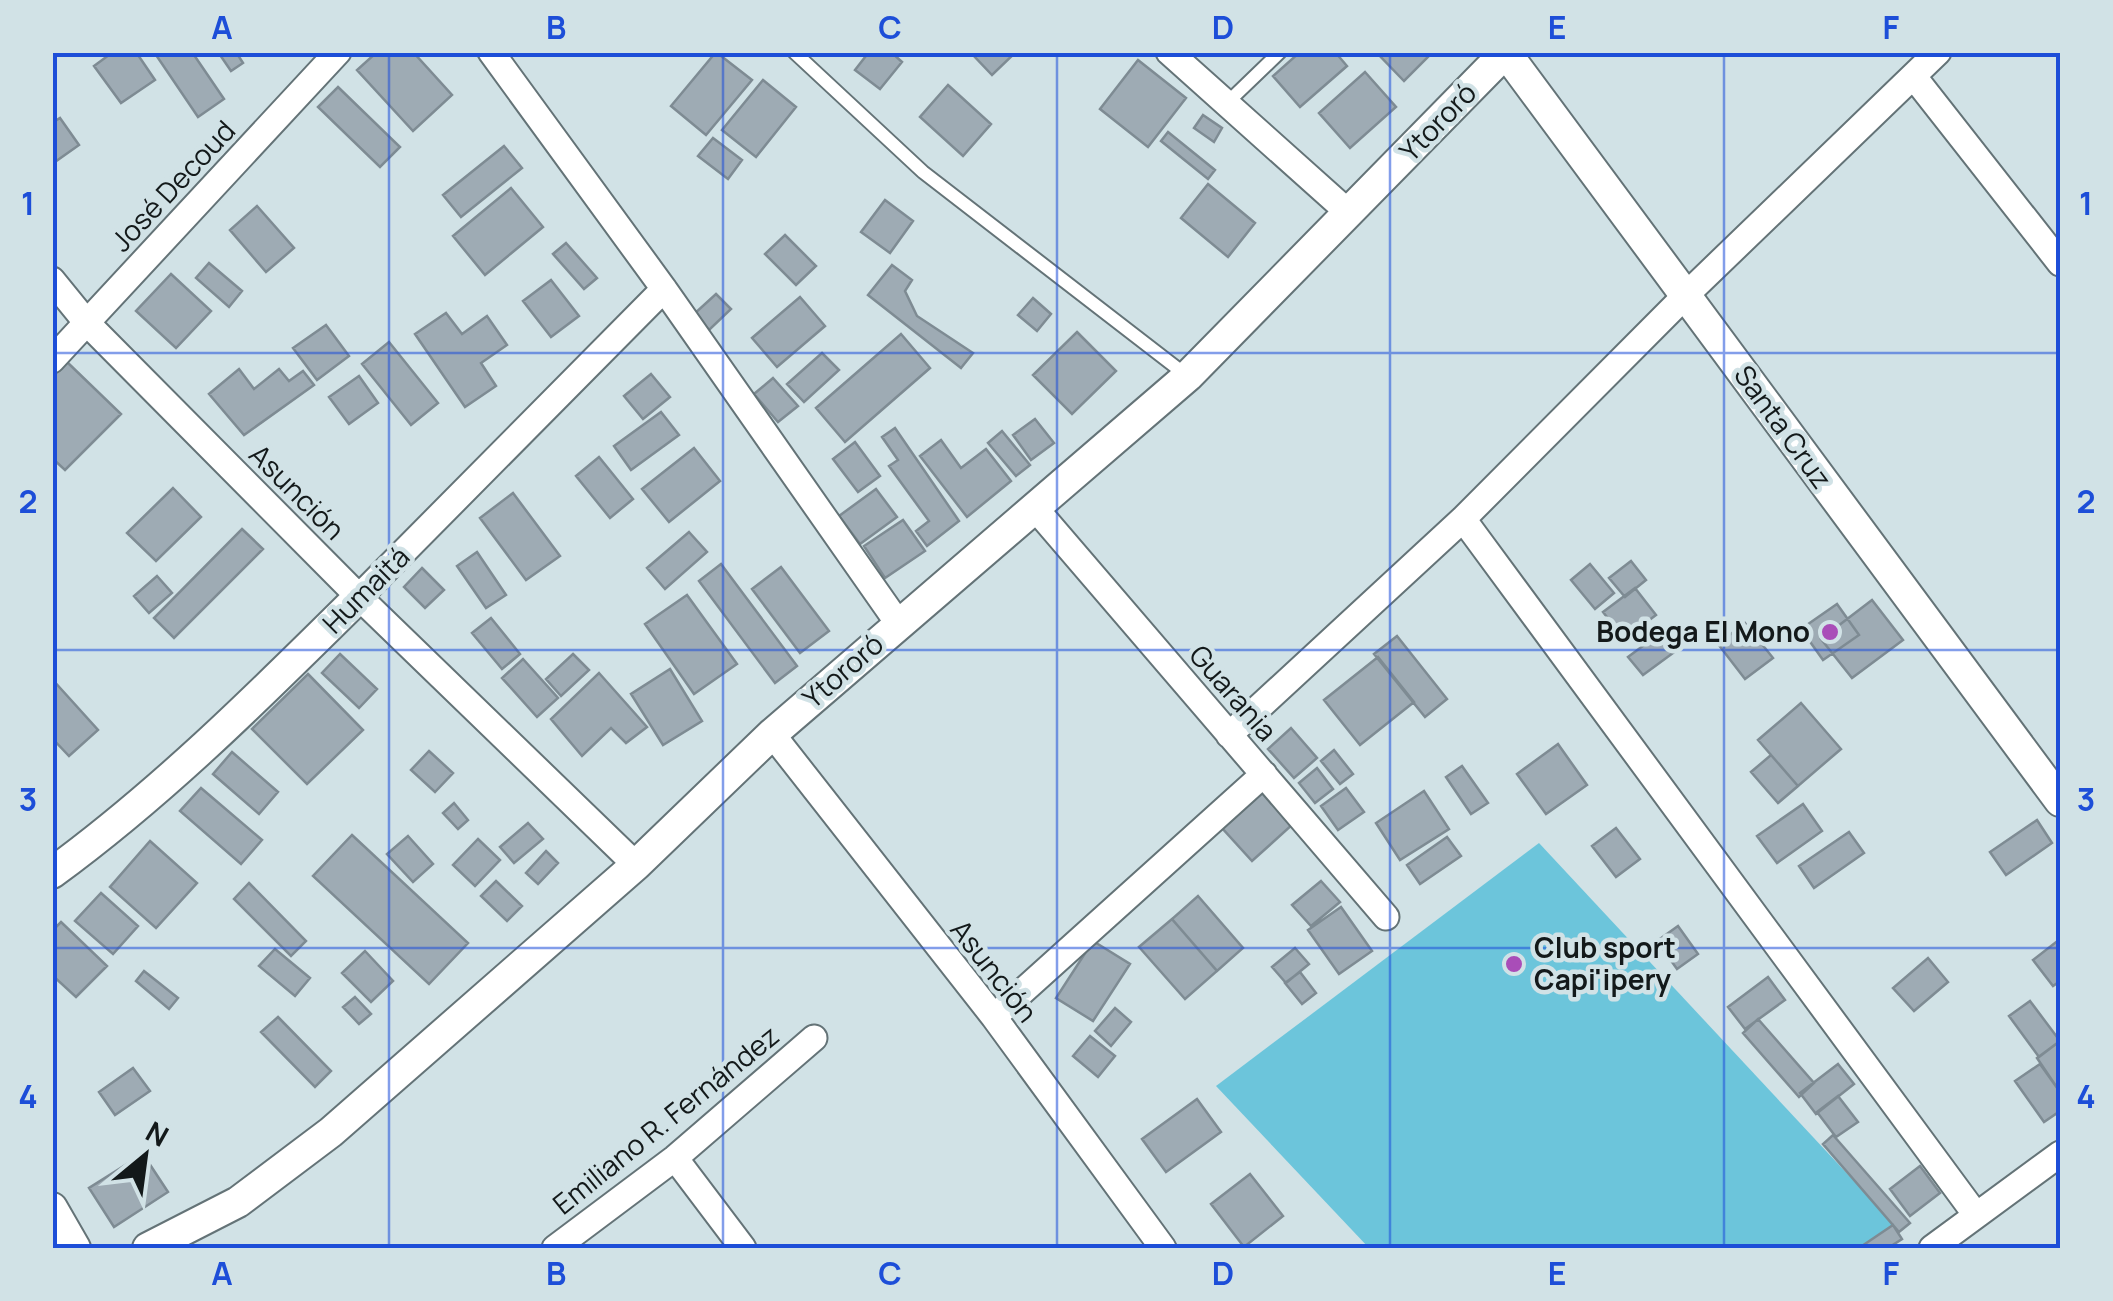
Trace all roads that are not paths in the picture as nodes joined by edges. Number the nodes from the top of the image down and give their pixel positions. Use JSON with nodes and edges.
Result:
{"nodes":[{"id":1,"x":338,"y":52,"type":"edge"},
{"id":2,"x":491,"y":52,"type":"edge"},
{"id":3,"x":794,"y":52,"type":"edge"},
{"id":4,"x":1169,"y":52,"type":"edge"},
{"id":5,"x":1280,"y":52,"type":"edge"},
{"id":6,"x":1506,"y":52,"type":"edge"},
{"id":7,"x":1938,"y":52,"type":"edge"},
{"id":8,"x":1914,"y":77,"type":"junction"},
{"id":9,"x":1228,"y":102,"type":"junction"},
{"id":10,"x":1350,"y":213,"type":"junction"},
{"id":11,"x":2060,"y":262,"type":"edge"},
{"id":12,"x":52,"y":280,"type":"edge"},
{"id":13,"x":664,"y":289,"type":"junction"},
{"id":14,"x":1686,"y":295,"type":"junction"},
{"id":15,"x":86,"y":324,"type":"junction"},
{"id":16,"x":52,"y":360,"type":"edge"},
{"id":17,"x":1188,"y":376,"type":"junction"},
{"id":18,"x":1036,"y":508,"type":"junction"},
{"id":19,"x":1463,"y":518,"type":"junction"},
{"id":20,"x":359,"y":598,"type":"junction"},
{"id":21,"x":898,"y":623,"type":"junction"},
{"id":22,"x":772,"y":734,"type":"junction"},
{"id":23,"x":1229,"y":735,"type":"junction"},
{"id":24,"x":1264,"y":774,"type":"junction"},
{"id":25,"x":2060,"y":802,"type":"edge"},
{"id":26,"x":636,"y":865,"type":"junction"},
{"id":27,"x":52,"y":874,"type":"edge"},
{"id":28,"x":1386,"y":917,"type":"dead end"},
{"id":29,"x":994,"y":1018,"type":"junction"},
{"id":30,"x":814,"y":1038,"type":"dead end"},
{"id":31,"x":2060,"y":1154,"type":"edge"},
{"id":32,"x":675,"y":1158,"type":"junction"},
{"id":33,"x":52,"y":1208,"type":"edge"},
{"id":34,"x":1976,"y":1214,"type":"junction"},
{"id":35,"x":75,"y":1248,"type":"edge"},
{"id":36,"x":148,"y":1248,"type":"edge"},
{"id":37,"x":555,"y":1248,"type":"edge"},
{"id":38,"x":744,"y":1248,"type":"edge"},
{"id":39,"x":1164,"y":1248,"type":"edge"},
{"id":40,"x":1932,"y":1248,"type":"edge"}],
"edges":[{"from":1,"to":15,"type":"street","name":"José Decoud"},
{"from":2,"to":13,"type":"street"},
{"from":3,"to":17,"type":"lane"},
{"from":4,"to":9,"type":"street"},
{"from":5,"to":9,"type":"lane"},
{"from":6,"to":10,"type":"street","name":"Ytororó"},
{"from":6,"to":14,"type":"street","name":"Santa Cruz"},
{"from":7,"to":8,"type":"street"},
{"from":8,"to":11,"type":"street"},
{"from":8,"to":14,"type":"street"},
{"from":9,"to":10,"type":"street"},
{"from":10,"to":17,"type":"street","name":"Ytororó"},
{"from":12,"to":15,"type":"street","name":"Asunción"},
{"from":13,"to":20,"type":"street","name":"Humaitá"},
{"from":13,"to":21,"type":"street"},
{"from":14,"to":19,"type":"street"},
{"from":14,"to":25,"type":"street","name":"Santa Cruz"},
{"from":15,"to":16,"type":"street","name":"José Decoud"},
{"from":15,"to":20,"type":"street","name":"Asunción"},
{"from":17,"to":18,"type":"street","name":"Ytororó"},
{"from":18,"to":21,"type":"street","name":"Ytororó"},
{"from":18,"to":23,"type":"street","name":"Guarania"},
{"from":19,"to":23,"type":"street"},
{"from":19,"to":34,"type":"street"},
{"from":20,"to":26,"type":"street","name":"Asunción"},
{"from":20,"to":27,"type":"street","name":"Humaitá"},
{"from":21,"to":22,"type":"street","name":"Ytororó"},
{"from":22,"to":26,"type":"street","name":"Ytororó"},
{"from":22,"to":29,"type":"street","name":"Asunción"},
{"from":23,"to":24,"type":"street","name":"Guarania"},
{"from":24,"to":28,"type":"street","name":"Guarania"},
{"from":24,"to":29,"type":"street"},
{"from":26,"to":36,"type":"street","name":"Ytororó"},
{"from":29,"to":39,"type":"street","name":"Asunción"},
{"from":30,"to":32,"type":"street","name":"Emiliano R. Fernández"},
{"from":31,"to":34,"type":"street"},
{"from":32,"to":37,"type":"street","name":"Emiliano R. Fernández"},
{"from":32,"to":38,"type":"street"},
{"from":33,"to":35,"type":"street"},
{"from":34,"to":40,"type":"street"}]}
